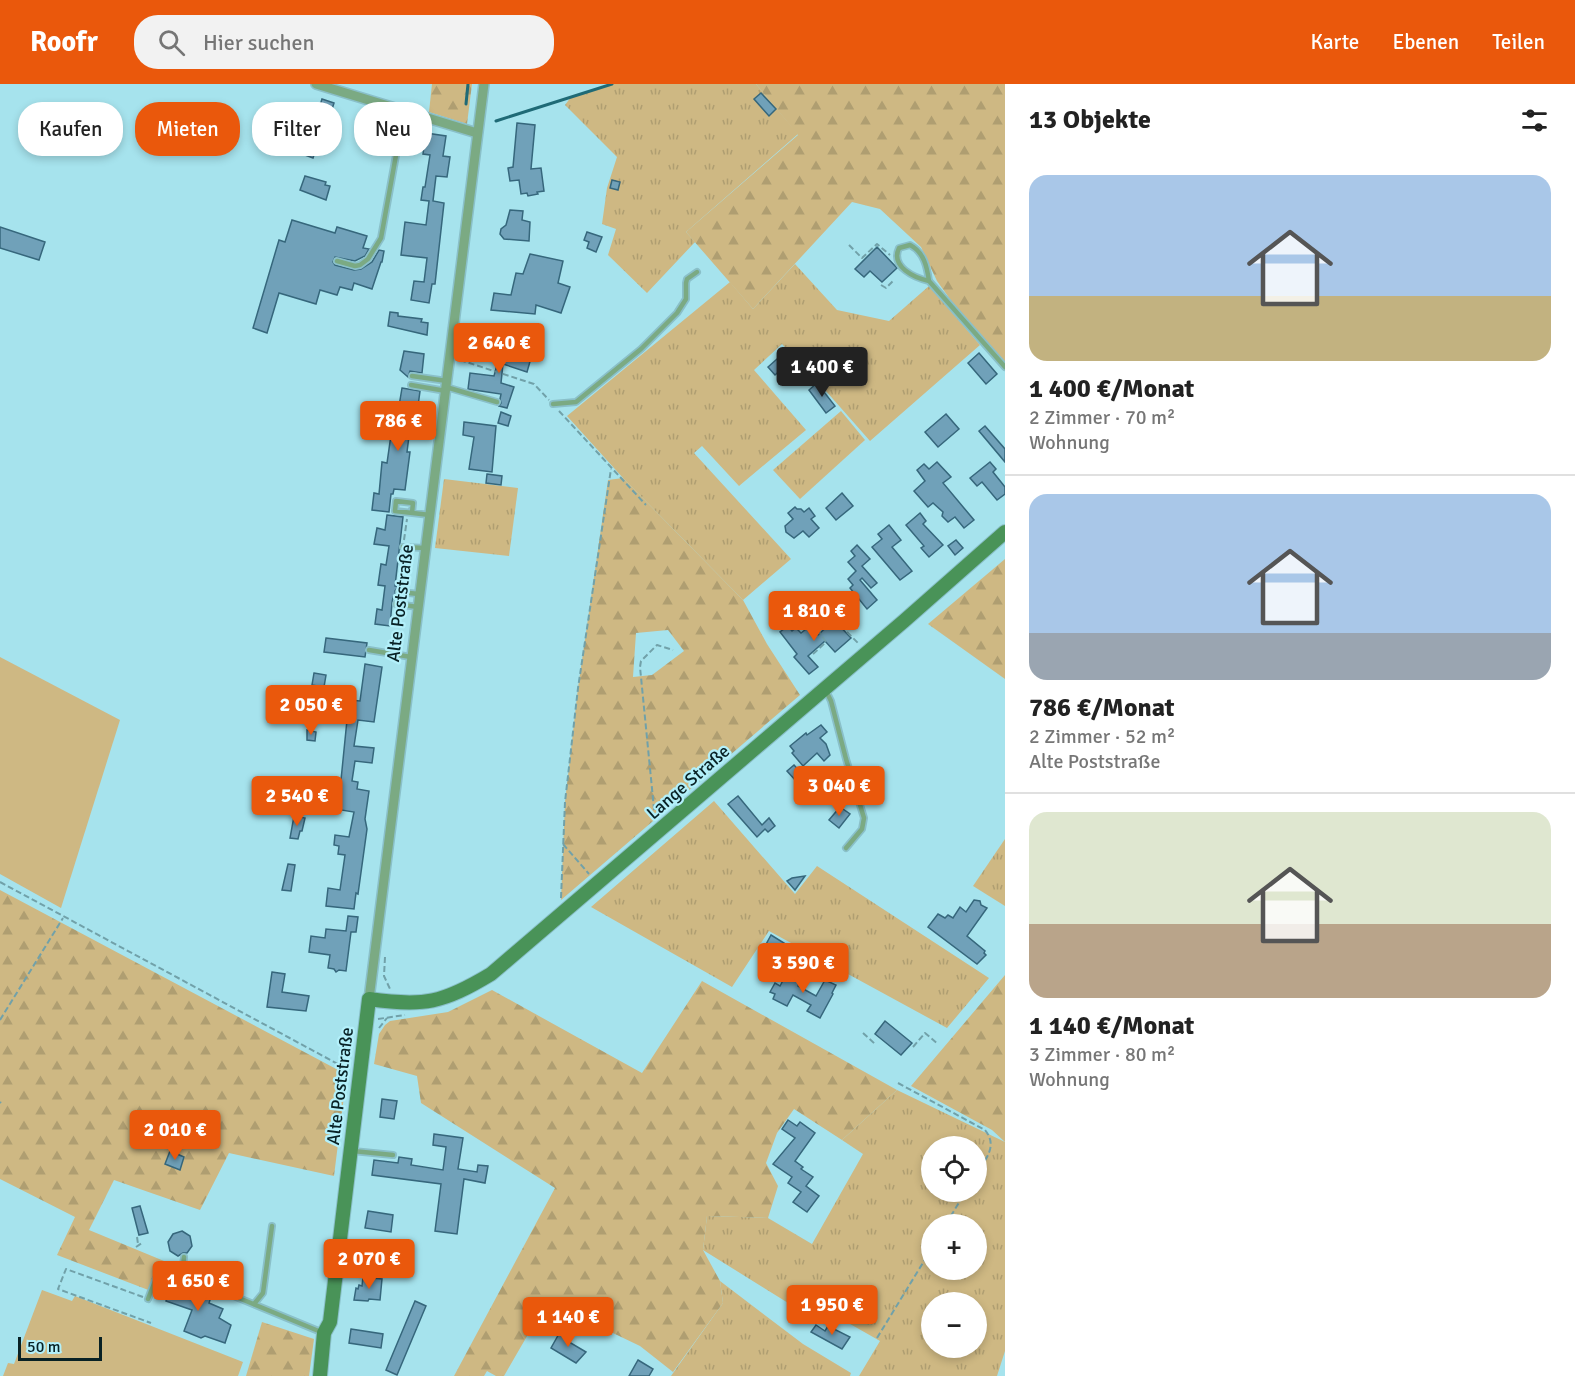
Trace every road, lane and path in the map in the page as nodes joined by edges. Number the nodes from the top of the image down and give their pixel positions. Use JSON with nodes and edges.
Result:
{"nodes":[{"id":1,"x":316,"y":84,"type":"edge"},
{"id":2,"x":484,"y":84,"type":"edge"},
{"id":3,"x":375,"y":102,"type":"edge"},
{"id":4,"x":432,"y":119,"type":"edge"},
{"id":5,"x":477,"y":133,"type":"junction"},
{"id":6,"x":396,"y":156,"type":"edge"},
{"id":7,"x":849,"y":245,"type":"dead end"},
{"id":8,"x":897,"y":260,"type":"junction"},
{"id":9,"x":337,"y":261,"type":"dead end"},
{"id":10,"x":697,"y":272,"type":"dead end"},
{"id":11,"x":893,"y":281,"type":"dead end"},
{"id":12,"x":929,"y":281,"type":"junction"},
{"id":13,"x":881,"y":285,"type":"dead end"},
{"id":14,"x":458,"y":359,"type":"dead end"},
{"id":15,"x":1005,"y":368,"type":"edge"},
{"id":16,"x":412,"y":376,"type":"dead end"},
{"id":17,"x":411,"y":385,"type":"dead end"},
{"id":18,"x":446,"y":386,"type":"junction"},
{"id":19,"x":497,"y":402,"type":"dead end"},
{"id":20,"x":553,"y":404,"type":"junction"},
{"id":21,"x":611,"y":469,"type":"junction"},
{"id":22,"x":646,"y":505,"type":"dead end"},
{"id":23,"x":410,"y":513,"type":"joint"},
{"id":24,"x":429,"y":515,"type":"junction"},
{"id":25,"x":1005,"y":532,"type":"edge"},
{"id":26,"x":403,"y":547,"type":"joint"},
{"id":27,"x":425,"y":548,"type":"junction"},
{"id":28,"x":399,"y":592,"type":"dead end"},
{"id":29,"x":419,"y":594,"type":"junction"},
{"id":30,"x":396,"y":604,"type":"dead end"},
{"id":31,"x":418,"y":607,"type":"junction"},
{"id":32,"x":818,"y":630,"type":"dead end"},
{"id":33,"x":847,"y":632,"type":"dead end"},
{"id":34,"x":859,"y":644,"type":"dead end"},
{"id":35,"x":369,"y":650,"type":"dead end"},
{"id":36,"x":673,"y":650,"type":"dead end"},
{"id":37,"x":813,"y":654,"type":"dead end"},
{"id":38,"x":411,"y":657,"type":"junction"},
{"id":39,"x":824,"y":688,"type":"junction"},
{"id":40,"x":655,"y":819,"type":"dead end"},
{"id":41,"x":563,"y":844,"type":"junction"},
{"id":42,"x":846,"y":848,"type":"dead end"},
{"id":43,"x":590,"y":875,"type":"dead end"},
{"id":44,"x":0,"y":882,"type":"edge"},
{"id":45,"x":561,"y":900,"type":"dead end"},
{"id":46,"x":63,"y":918,"type":"junction"},
{"id":47,"x":369,"y":999,"type":"junction"},
{"id":48,"x":0,"y":1020,"type":"edge"},
{"id":49,"x":863,"y":1033,"type":"dead end"},
{"id":50,"x":875,"y":1044,"type":"dead end"},
{"id":51,"x":938,"y":1044,"type":"dead end"},
{"id":52,"x":913,"y":1047,"type":"dead end"},
{"id":53,"x":359,"y":1076,"type":"junction"},
{"id":54,"x":898,"y":1083,"type":"dead end"},
{"id":55,"x":351,"y":1151,"type":"junction"},
{"id":56,"x":393,"y":1155,"type":"dead end"},
{"id":57,"x":987,"y":1157,"type":"edge"},
{"id":58,"x":272,"y":1226,"type":"dead end"},
{"id":59,"x":137,"y":1238,"type":"dead end"},
{"id":60,"x":138,"y":1245,"type":"dead end"},
{"id":61,"x":184,"y":1257,"type":"dead end"},
{"id":62,"x":921,"y":1266,"type":"edge"},
{"id":63,"x":182,"y":1275,"type":"junction"},
{"id":64,"x":148,"y":1299,"type":"joint"},
{"id":65,"x":254,"y":1304,"type":"junction"},
{"id":66,"x":151,"y":1323,"type":"dead end"},
{"id":67,"x":324,"y":1333,"type":"junction"},
{"id":68,"x":877,"y":1338,"type":"dead end"},
{"id":69,"x":320,"y":1376,"type":"edge"}],
"edges":[{"from":1,"to":3,"type":"street"},
{"from":2,"to":5,"type":"street","name":"Alte Poststraße"},
{"from":4,"to":5,"type":"street"},
{"from":5,"to":18,"type":"street","name":"Alte Poststraße"},
{"from":6,"to":9,"type":"lane"},
{"from":7,"to":8,"type":"path"},
{"from":8,"to":12,"type":"lane"},
{"from":8,"to":12,"type":"lane"},
{"from":10,"to":20,"type":"lane"},
{"from":11,"to":13,"type":"path"},
{"from":12,"to":15,"type":"lane"},
{"from":14,"to":20,"type":"path"},
{"from":16,"to":18,"type":"lane"},
{"from":17,"to":18,"type":"lane"},
{"from":18,"to":19,"type":"lane"},
{"from":18,"to":24,"type":"street","name":"Alte Poststraße"},
{"from":20,"to":21,"type":"path"},
{"from":21,"to":22,"type":"path"},
{"from":21,"to":41,"type":"path"},
{"from":23,"to":24,"type":"lane"},
{"from":23,"to":26,"type":"path"},
{"from":24,"to":27,"type":"street","name":"Alte Poststraße"},
{"from":25,"to":39,"type":"street","name":"Lange Straße"},
{"from":26,"to":27,"type":"lane"},
{"from":27,"to":29,"type":"street","name":"Alte Poststraße"},
{"from":28,"to":29,"type":"lane"},
{"from":29,"to":31,"type":"street","name":"Alte Poststraße"},
{"from":30,"to":31,"type":"lane"},
{"from":31,"to":38,"type":"street","name":"Alte Poststraße"},
{"from":32,"to":37,"type":"path"},
{"from":33,"to":34,"type":"path"},
{"from":35,"to":38,"type":"lane"},
{"from":36,"to":40,"type":"path"},
{"from":38,"to":47,"type":"street","name":"Alte Poststraße"},
{"from":39,"to":42,"type":"lane"},
{"from":39,"to":47,"type":"street","name":"Lange Straße"},
{"from":41,"to":43,"type":"path"},
{"from":41,"to":45,"type":"path"},
{"from":44,"to":46,"type":"path"},
{"from":46,"to":48,"type":"path"},
{"from":46,"to":53,"type":"path"},
{"from":47,"to":53,"type":"street","name":"Alte Poststraße"},
{"from":49,"to":50,"type":"path"},
{"from":51,"to":52,"type":"path"},
{"from":53,"to":55,"type":"street","name":"Alte Poststraße"},
{"from":54,"to":57,"type":"path"},
{"from":55,"to":56,"type":"lane"},
{"from":55,"to":67,"type":"street","name":"Alte Poststraße"},
{"from":58,"to":65,"type":"lane"},
{"from":59,"to":60,"type":"path"},
{"from":61,"to":63,"type":"lane"},
{"from":62,"to":68,"type":"path"},
{"from":63,"to":64,"type":"lane"},
{"from":63,"to":65,"type":"lane"},
{"from":64,"to":66,"type":"path"},
{"from":65,"to":67,"type":"lane"},
{"from":67,"to":69,"type":"street","name":"Alte Poststraße"}]}
